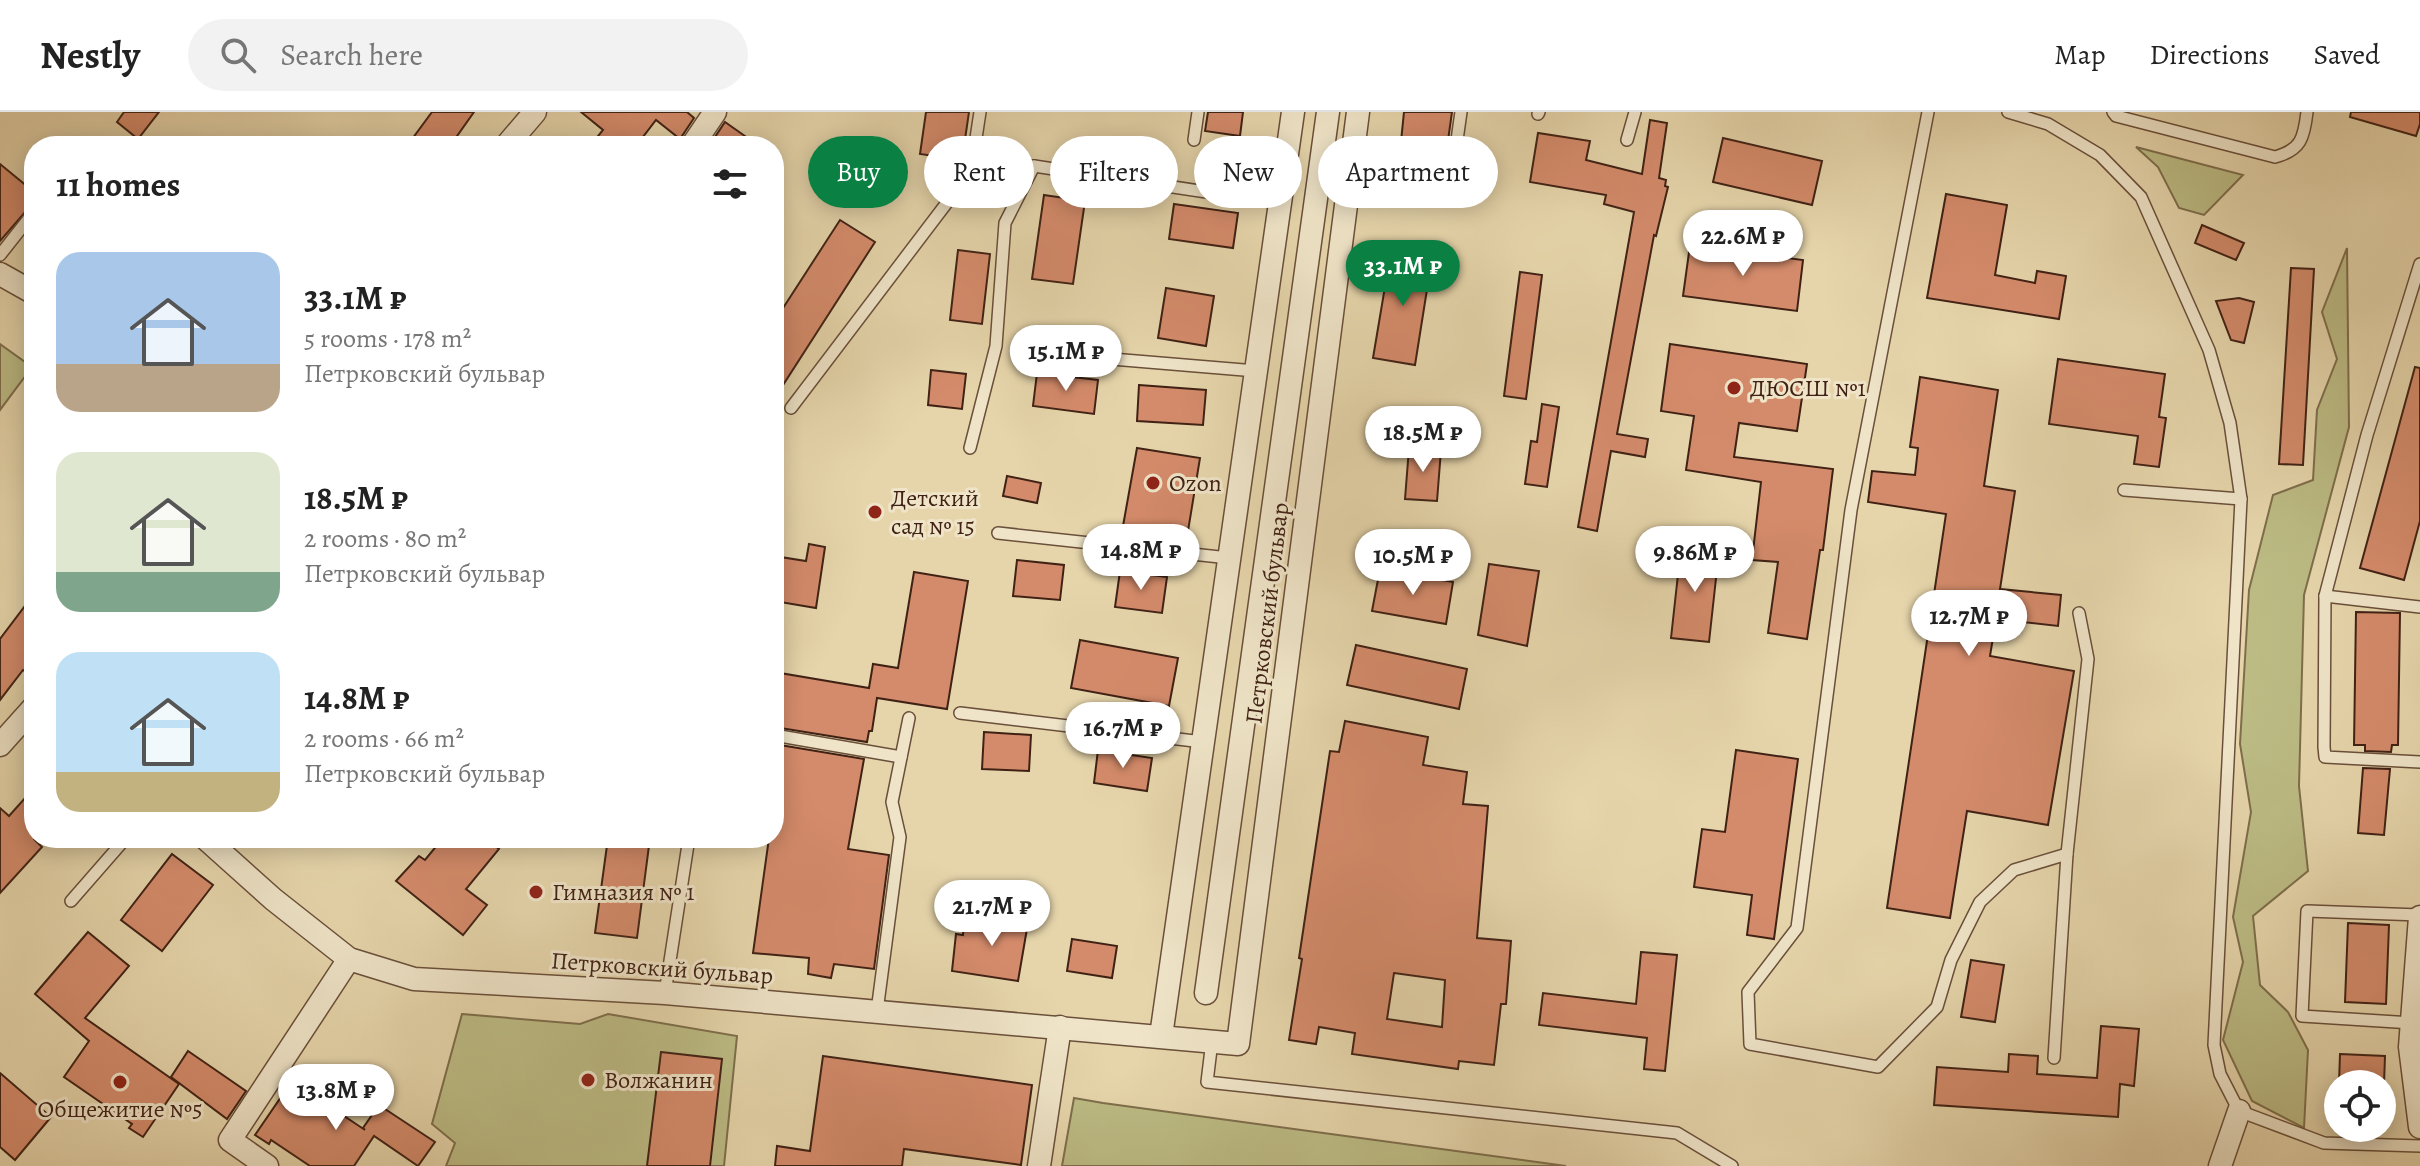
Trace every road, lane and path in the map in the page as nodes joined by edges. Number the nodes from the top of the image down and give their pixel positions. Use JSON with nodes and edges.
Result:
{"nodes":[{"id":1,"x":535,"y":112,"type":"edge"},
{"id":2,"x":715,"y":112,"type":"edge"},
{"id":3,"x":980,"y":112,"type":"edge"},
{"id":4,"x":1198,"y":112,"type":"edge"},
{"id":5,"x":1293,"y":112,"type":"edge"},
{"id":6,"x":1328,"y":112,"type":"edge"},
{"id":7,"x":1358,"y":112,"type":"edge"},
{"id":8,"x":1461,"y":112,"type":"edge"},
{"id":9,"x":1635,"y":112,"type":"edge"},
{"id":10,"x":1928,"y":112,"type":"edge"},
{"id":11,"x":2008,"y":112,"type":"edge"},
{"id":12,"x":2113,"y":112,"type":"edge"},
{"id":13,"x":2307,"y":112,"type":"edge"},
{"id":14,"x":515,"y":136,"type":"edge"},
{"id":15,"x":699,"y":136,"type":"edge"},
{"id":16,"x":976,"y":136,"type":"edge"},
{"id":17,"x":1195,"y":136,"type":"edge"},
{"id":18,"x":1289,"y":136,"type":"edge"},
{"id":19,"x":1355,"y":136,"type":"edge"},
{"id":20,"x":1458,"y":136,"type":"edge"},
{"id":21,"x":1627,"y":140,"type":"dead end"},
{"id":22,"x":1034,"y":166,"type":"edge"},
{"id":23,"x":1194,"y":190,"type":"edge"},
{"id":24,"x":943,"y":208,"type":"edge"},
{"id":25,"x":1013,"y":208,"type":"edge"},
{"id":26,"x":1278,"y":208,"type":"edge"},
{"id":27,"x":1345,"y":208,"type":"edge"},
{"id":28,"x":24,"y":225,"type":"edge"},
{"id":29,"x":0,"y":255,"type":"edge"},
{"id":30,"x":2420,"y":264,"type":"edge"},
{"id":31,"x":0,"y":274,"type":"edge"},
{"id":32,"x":24,"y":287,"type":"edge"},
{"id":33,"x":1040,"y":353,"type":"dead end"},
{"id":34,"x":1256,"y":371,"type":"junction"},
{"id":35,"x":791,"y":408,"type":"dead end"},
{"id":36,"x":970,"y":448,"type":"dead end"},
{"id":37,"x":2124,"y":490,"type":"dead end"},
{"id":38,"x":2241,"y":499,"type":"junction"},
{"id":39,"x":998,"y":533,"type":"dead end"},
{"id":40,"x":1229,"y":558,"type":"junction"},
{"id":41,"x":2325,"y":596,"type":"junction"},
{"id":42,"x":2420,"y":607,"type":"edge"},
{"id":43,"x":2079,"y":613,"type":"dead end"},
{"id":44,"x":960,"y":713,"type":"dead end"},
{"id":45,"x":24,"y":718,"type":"edge"},
{"id":46,"x":909,"y":718,"type":"dead end"},
{"id":47,"x":784,"y":737,"type":"edge"},
{"id":48,"x":1203,"y":742,"type":"junction"},
{"id":49,"x":0,"y":745,"type":"edge"},
{"id":50,"x":901,"y":757,"type":"junction"},
{"id":51,"x":2420,"y":762,"type":"edge"},
{"id":52,"x":117,"y":848,"type":"edge"},
{"id":53,"x":216,"y":848,"type":"edge"},
{"id":54,"x":687,"y":848,"type":"edge"},
{"id":55,"x":2067,"y":854,"type":"junction"},
{"id":56,"x":71,"y":901,"type":"dead end"},
{"id":57,"x":2420,"y":916,"type":"edge"},
{"id":58,"x":349,"y":959,"type":"junction"},
{"id":59,"x":665,"y":993,"type":"junction"},
{"id":60,"x":1206,"y":993,"type":"dead end"},
{"id":61,"x":877,"y":1011,"type":"junction"},
{"id":62,"x":2412,"y":1023,"type":"junction"},
{"id":63,"x":1060,"y":1027,"type":"junction"},
{"id":64,"x":1161,"y":1036,"type":"junction"},
{"id":65,"x":1212,"y":1041,"type":"junction"},
{"id":66,"x":2054,"y":1058,"type":"dead end"},
{"id":67,"x":2239,"y":1111,"type":"junction"},
{"id":68,"x":2420,"y":1127,"type":"edge"},
{"id":69,"x":2420,"y":1146,"type":"edge"},
{"id":70,"x":267,"y":1166,"type":"edge"},
{"id":71,"x":1039,"y":1166,"type":"edge"},
{"id":72,"x":1732,"y":1166,"type":"edge"},
{"id":73,"x":2220,"y":1166,"type":"edge"}],
"edges":[{"from":1,"to":14,"type":"street"},
{"from":2,"to":15,"type":"street"},
{"from":3,"to":16,"type":"lane"},
{"from":4,"to":17,"type":"lane"},
{"from":5,"to":18,"type":"street","name":"Петрковский бульвар"},
{"from":6,"to":60,"type":"street"},
{"from":7,"to":19,"type":"street","name":"Петрковский бульвар"},
{"from":8,"to":20,"type":"lane"},
{"from":9,"to":21,"type":"lane"},
{"from":10,"to":55,"type":"lane"},
{"from":11,"to":38,"type":"lane"},
{"from":12,"to":13,"type":"lane"},
{"from":22,"to":23,"type":"lane"},
{"from":24,"to":35,"type":"lane"},
{"from":25,"to":36,"type":"lane"},
{"from":26,"to":34,"type":"street","name":"Петрковский бульвар"},
{"from":27,"to":65,"type":"street","name":"Петрковский бульвар"},
{"from":28,"to":29,"type":"lane"},
{"from":30,"to":41,"type":"lane"},
{"from":31,"to":32,"type":"street"},
{"from":33,"to":34,"type":"lane"},
{"from":34,"to":40,"type":"street","name":"Петрковский бульвар"},
{"from":37,"to":38,"type":"lane"},
{"from":38,"to":67,"type":"lane"},
{"from":39,"to":40,"type":"lane"},
{"from":40,"to":48,"type":"street","name":"Петрковский бульвар"},
{"from":41,"to":42,"type":"lane"},
{"from":41,"to":51,"type":"lane"},
{"from":43,"to":55,"type":"lane"},
{"from":44,"to":48,"type":"lane"},
{"from":45,"to":49,"type":"street"},
{"from":46,"to":50,"type":"lane"},
{"from":47,"to":50,"type":"lane"},
{"from":48,"to":64,"type":"street","name":"Петрковский бульвар"},
{"from":50,"to":61,"type":"lane"},
{"from":52,"to":56,"type":"lane"},
{"from":53,"to":58,"type":"street","name":"Петрковский бульвар"},
{"from":54,"to":59,"type":"lane"},
{"from":55,"to":66,"type":"lane"},
{"from":57,"to":62,"type":"street"},
{"from":57,"to":62,"type":"lane"},
{"from":58,"to":59,"type":"street","name":"Петрковский бульвар"},
{"from":58,"to":70,"type":"street"},
{"from":59,"to":61,"type":"street","name":"Петрковский бульвар"},
{"from":61,"to":63,"type":"street","name":"Петрковский бульвар"},
{"from":62,"to":68,"type":"street"},
{"from":63,"to":64,"type":"street","name":"Петрковский бульвар"},
{"from":63,"to":71,"type":"street"},
{"from":64,"to":65,"type":"street","name":"Петрковский бульвар"},
{"from":65,"to":72,"type":"lane"},
{"from":67,"to":69,"type":"lane"},
{"from":67,"to":73,"type":"street"}]}
